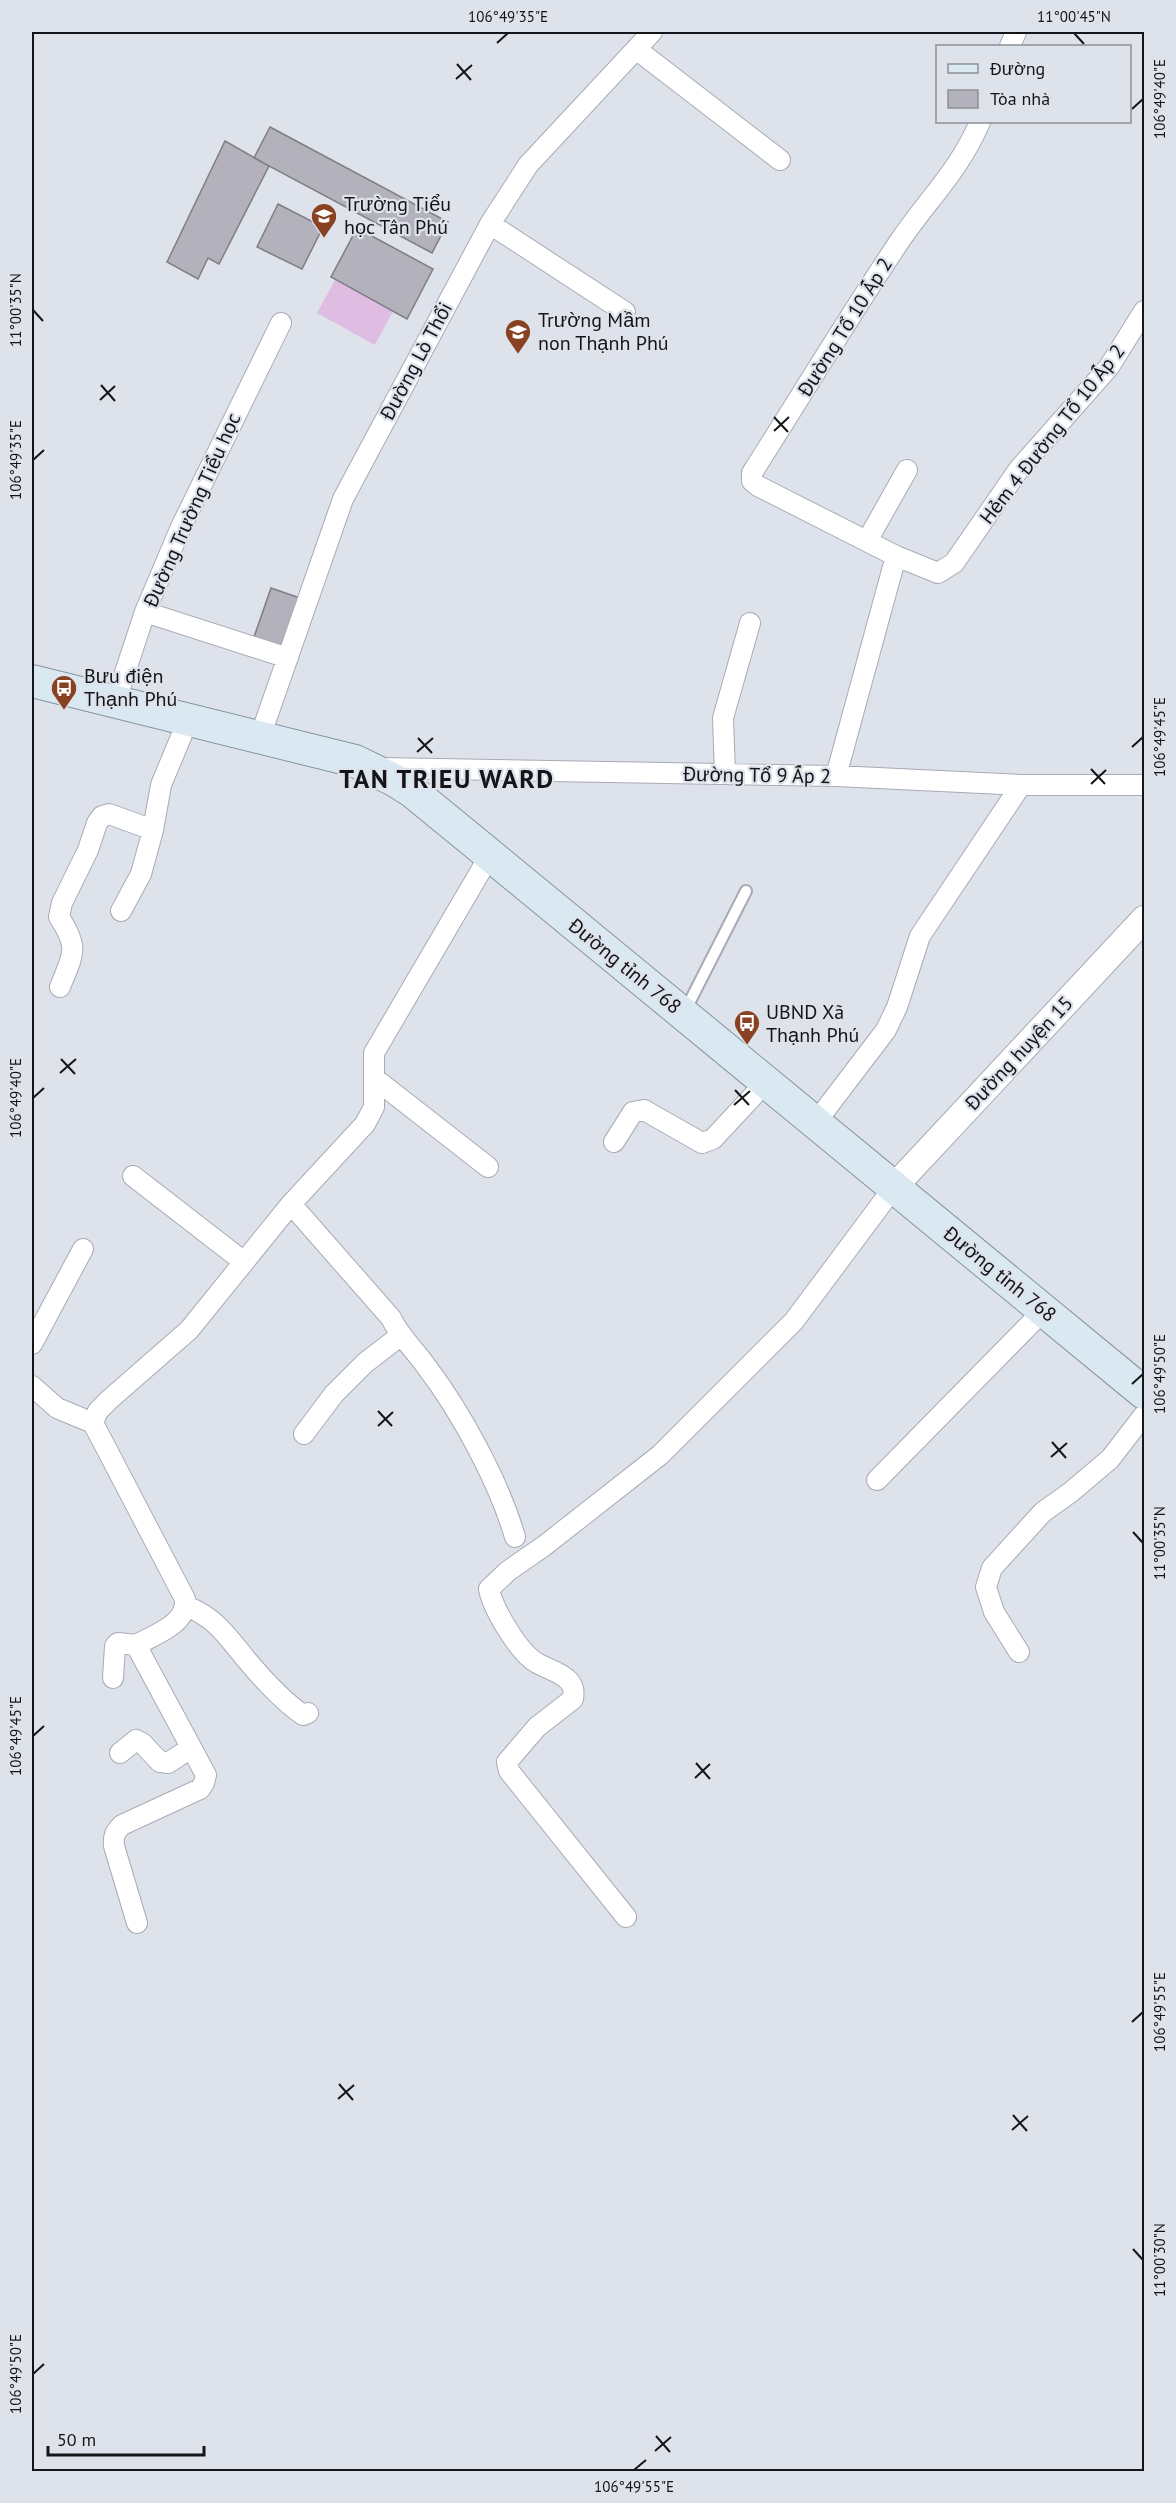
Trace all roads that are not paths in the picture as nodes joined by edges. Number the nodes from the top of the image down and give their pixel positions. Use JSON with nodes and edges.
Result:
{"nodes":[{"id":1,"x":652,"y":32,"type":"edge"},
{"id":2,"x":636,"y":49,"type":"junction"},
{"id":3,"x":980,"y":123,"type":"edge"},
{"id":4,"x":780,"y":160,"type":"dead end"},
{"id":5,"x":490,"y":224,"type":"junction"},
{"id":6,"x":1144,"y":311,"type":"edge"},
{"id":7,"x":625,"y":312,"type":"dead end"},
{"id":8,"x":281,"y":323,"type":"dead end"},
{"id":9,"x":907,"y":470,"type":"dead end"},
{"id":10,"x":867,"y":542,"type":"junction"},
{"id":11,"x":896,"y":556,"type":"junction"},
{"id":12,"x":145,"y":612,"type":"junction"},
{"id":13,"x":750,"y":622,"type":"dead end"},
{"id":14,"x":288,"y":658,"type":"junction"},
{"id":15,"x":32,"y":681,"type":"edge"},
{"id":16,"x":115,"y":702,"type":"junction"},
{"id":17,"x":188,"y":720,"type":"junction"},
{"id":18,"x":260,"y":737,"type":"junction"},
{"id":19,"x":370,"y":768,"type":"junction"},
{"id":20,"x":725,"y":773,"type":"junction"},
{"id":21,"x":836,"y":776,"type":"junction"},
{"id":22,"x":1021,"y":785,"type":"junction"},
{"id":23,"x":1144,"y":786,"type":"edge"},
{"id":24,"x":153,"y":830,"type":"junction"},
{"id":25,"x":490,"y":855,"type":"junction"},
{"id":26,"x":746,"y":891,"type":"dead end"},
{"id":27,"x":121,"y":911,"type":"dead end"},
{"id":28,"x":1144,"y":919,"type":"edge"},
{"id":29,"x":60,"y":987,"type":"dead end"},
{"id":30,"x":684,"y":1014,"type":"junction"},
{"id":31,"x":374,"y":1078,"type":"junction"},
{"id":32,"x":766,"y":1082,"type":"junction"},
{"id":33,"x":816,"y":1122,"type":"junction"},
{"id":34,"x":614,"y":1142,"type":"dead end"},
{"id":35,"x":488,"y":1167,"type":"dead end"},
{"id":36,"x":133,"y":1176,"type":"dead end"},
{"id":37,"x":894,"y":1188,"type":"junction"},
{"id":38,"x":291,"y":1204,"type":"junction"},
{"id":39,"x":83,"y":1249,"type":"dead end"},
{"id":40,"x":244,"y":1262,"type":"junction"},
{"id":41,"x":1044,"y":1310,"type":"junction"},
{"id":42,"x":400,"y":1336,"type":"junction"},
{"id":43,"x":32,"y":1344,"type":"edge"},
{"id":44,"x":32,"y":1386,"type":"edge"},
{"id":45,"x":1144,"y":1393,"type":"edge"},
{"id":46,"x":1144,"y":1415,"type":"edge"},
{"id":47,"x":93,"y":1423,"type":"junction"},
{"id":48,"x":304,"y":1434,"type":"dead end"},
{"id":49,"x":877,"y":1480,"type":"dead end"},
{"id":50,"x":515,"y":1537,"type":"dead end"},
{"id":51,"x":186,"y":1606,"type":"junction"},
{"id":52,"x":136,"y":1645,"type":"junction"},
{"id":53,"x":1019,"y":1652,"type":"dead end"},
{"id":54,"x":113,"y":1678,"type":"dead end"},
{"id":55,"x":308,"y":1713,"type":"dead end"},
{"id":56,"x":191,"y":1748,"type":"junction"},
{"id":57,"x":120,"y":1753,"type":"dead end"},
{"id":58,"x":626,"y":1917,"type":"dead end"},
{"id":59,"x":137,"y":1923,"type":"dead end"}],
"edges":[{"from":1,"to":2,"type":"street","name":"Đường Lò Thổi"},
{"from":2,"to":4,"type":"street"},
{"from":2,"to":5,"type":"street","name":"Đường Lò Thổi"},
{"from":3,"to":10,"type":"street","name":"Đường Tổ 10 Ấp 2"},
{"from":5,"to":7,"type":"street"},
{"from":5,"to":14,"type":"street","name":"Đường Lò Thổi"},
{"from":6,"to":11,"type":"street","name":"Hẻm 4 Đường Tổ 10 Ấp 2"},
{"from":8,"to":12,"type":"street","name":"Đường Trường Tiểu học"},
{"from":9,"to":10,"type":"street"},
{"from":10,"to":11,"type":"street","name":"Đường Tổ 10 Ấp 2"},
{"from":11,"to":21,"type":"street"},
{"from":12,"to":14,"type":"street"},
{"from":12,"to":16,"type":"street","name":"Đường Trường Tiểu học"},
{"from":13,"to":20,"type":"street"},
{"from":14,"to":18,"type":"street","name":"Đường Lò Thổi"},
{"from":15,"to":16,"type":"main road","name":"Đường tỉnh 768"},
{"from":16,"to":17,"type":"main road","name":"Đường tỉnh 768"},
{"from":17,"to":18,"type":"main road","name":"Đường tỉnh 768"},
{"from":17,"to":24,"type":"street"},
{"from":18,"to":19,"type":"main road","name":"Đường tỉnh 768"},
{"from":19,"to":20,"type":"street","name":"Đường Tổ 9 Ấp 2"},
{"from":19,"to":25,"type":"main road","name":"Đường tỉnh 768"},
{"from":20,"to":21,"type":"street","name":"Đường Tổ 9 Ấp 2"},
{"from":21,"to":22,"type":"street","name":"Đường Tổ 9 Ấp 2"},
{"from":22,"to":23,"type":"street","name":"Đường Tổ 9 Ấp 2"},
{"from":22,"to":33,"type":"street"},
{"from":24,"to":27,"type":"street"},
{"from":24,"to":29,"type":"street"},
{"from":25,"to":30,"type":"main road","name":"Đường tỉnh 768"},
{"from":25,"to":31,"type":"street"},
{"from":26,"to":30,"type":"lane"},
{"from":28,"to":37,"type":"street","name":"Đường huyện 15"},
{"from":30,"to":32,"type":"main road","name":"Đường tỉnh 768"},
{"from":31,"to":35,"type":"street"},
{"from":31,"to":38,"type":"street"},
{"from":32,"to":33,"type":"main road","name":"Đường tỉnh 768"},
{"from":32,"to":34,"type":"street"},
{"from":33,"to":37,"type":"main road","name":"Đường tỉnh 768"},
{"from":36,"to":40,"type":"street"},
{"from":37,"to":41,"type":"main road","name":"Đường tỉnh 768"},
{"from":37,"to":58,"type":"street"},
{"from":38,"to":40,"type":"street"},
{"from":38,"to":42,"type":"street"},
{"from":39,"to":43,"type":"street"},
{"from":40,"to":47,"type":"street"},
{"from":41,"to":45,"type":"main road","name":"Đường tỉnh 768"},
{"from":41,"to":49,"type":"street"},
{"from":42,"to":48,"type":"street"},
{"from":42,"to":50,"type":"street"},
{"from":44,"to":47,"type":"street"},
{"from":46,"to":53,"type":"street"},
{"from":47,"to":51,"type":"street"},
{"from":51,"to":52,"type":"street"},
{"from":51,"to":55,"type":"street"},
{"from":52,"to":54,"type":"street"},
{"from":52,"to":56,"type":"street"},
{"from":56,"to":57,"type":"street"},
{"from":56,"to":59,"type":"street"}]}
